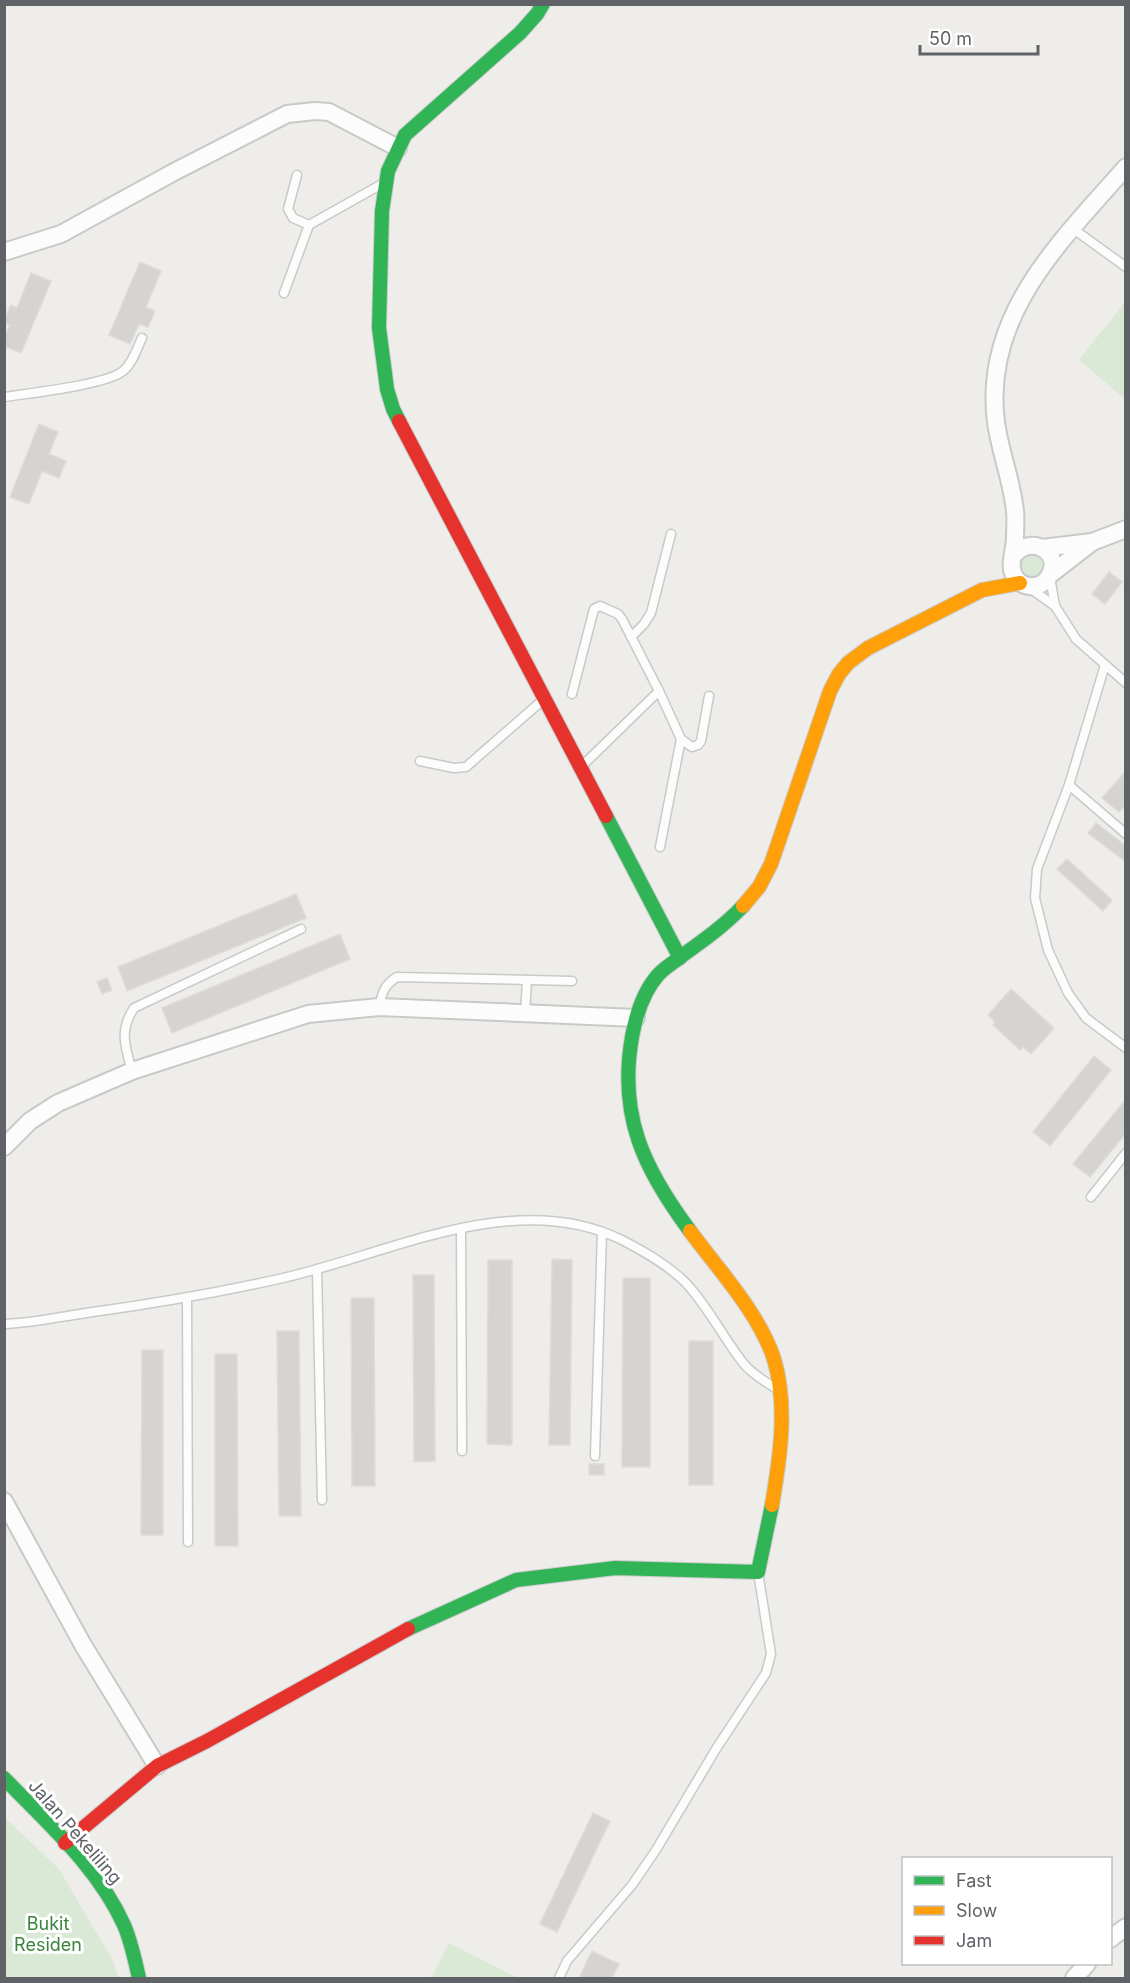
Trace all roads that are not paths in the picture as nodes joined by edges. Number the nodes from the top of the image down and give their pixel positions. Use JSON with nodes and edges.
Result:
{"nodes":[{"id":1,"x":543,"y":4,"type":"edge"},
{"id":2,"x":398,"y":148,"type":"junction"},
{"id":3,"x":1125,"y":167,"type":"edge"},
{"id":4,"x":297,"y":175,"type":"dead end"},
{"id":5,"x":385,"y":182,"type":"junction"},
{"id":6,"x":309,"y":225,"type":"junction"},
{"id":7,"x":1072,"y":228,"type":"junction"},
{"id":8,"x":4,"y":252,"type":"edge"},
{"id":9,"x":1125,"y":267,"type":"edge"},
{"id":10,"x":284,"y":293,"type":"dead end"},
{"id":11,"x":142,"y":338,"type":"dead end"},
{"id":12,"x":4,"y":397,"type":"edge"},
{"id":13,"x":1015,"y":511,"type":"junction"},
{"id":14,"x":1125,"y":529,"type":"edge"},
{"id":15,"x":671,"y":534,"type":"dead end"},
{"id":16,"x":1092,"y":542,"type":"junction"},
{"id":17,"x":1040,"y":547,"type":"junction"},
{"id":18,"x":1013,"y":557,"type":"junction"},
{"id":19,"x":1050,"y":575,"type":"junction"},
{"id":20,"x":1023,"y":584,"type":"junction"},
{"id":21,"x":982,"y":590,"type":"junction"},
{"id":22,"x":1055,"y":606,"type":"junction"},
{"id":23,"x":631,"y":637,"type":"junction"},
{"id":24,"x":1105,"y":665,"type":"junction"},
{"id":25,"x":1125,"y":683,"type":"edge"},
{"id":26,"x":659,"y":691,"type":"junction"},
{"id":27,"x":572,"y":694,"type":"dead end"},
{"id":28,"x":709,"y":696,"type":"dead end"},
{"id":29,"x":544,"y":699,"type":"junction"},
{"id":30,"x":681,"y":739,"type":"junction"},
{"id":31,"x":420,"y":761,"type":"dead end"},
{"id":32,"x":580,"y":768,"type":"junction"},
{"id":33,"x":1069,"y":785,"type":"junction"},
{"id":34,"x":1125,"y":834,"type":"edge"},
{"id":35,"x":660,"y":847,"type":"dead end"},
{"id":36,"x":301,"y":929,"type":"dead end"},
{"id":37,"x":680,"y":958,"type":"junction"},
{"id":38,"x":527,"y":980,"type":"junction"},
{"id":39,"x":572,"y":981,"type":"dead end"},
{"id":40,"x":379,"y":1007,"type":"junction"},
{"id":41,"x":525,"y":1014,"type":"junction"},
{"id":42,"x":636,"y":1018,"type":"junction"},
{"id":43,"x":1125,"y":1048,"type":"edge"},
{"id":44,"x":132,"y":1071,"type":"junction"},
{"id":45,"x":4,"y":1147,"type":"edge"},
{"id":46,"x":1125,"y":1153,"type":"edge"},
{"id":47,"x":1091,"y":1197,"type":"dead end"},
{"id":48,"x":461,"y":1230,"type":"junction"},
{"id":49,"x":602,"y":1232,"type":"junction"},
{"id":50,"x":317,"y":1269,"type":"junction"},
{"id":51,"x":187,"y":1299,"type":"junction"},
{"id":52,"x":4,"y":1323,"type":"edge"},
{"id":53,"x":780,"y":1390,"type":"junction"},
{"id":54,"x":462,"y":1451,"type":"dead end"},
{"id":55,"x":595,"y":1456,"type":"dead end"},
{"id":56,"x":322,"y":1500,"type":"dead end"},
{"id":57,"x":4,"y":1501,"type":"edge"},
{"id":58,"x":188,"y":1542,"type":"dead end"},
{"id":59,"x":758,"y":1572,"type":"junction"},
{"id":60,"x":157,"y":1766,"type":"junction"},
{"id":61,"x":4,"y":1778,"type":"edge"},
{"id":62,"x":65,"y":1843,"type":"junction"},
{"id":63,"x":1125,"y":1927,"type":"edge"},
{"id":64,"x":1112,"y":1937,"type":"edge"},
{"id":65,"x":1086,"y":1965,"type":"edge"},
{"id":66,"x":140,"y":1978,"type":"edge"},
{"id":67,"x":559,"y":1978,"type":"edge"},
{"id":68,"x":1074,"y":1978,"type":"edge"}],
"edges":[{"from":1,"to":2,"type":"street"},
{"from":2,"to":5,"type":"street"},
{"from":2,"to":8,"type":"street"},
{"from":3,"to":7,"type":"street"},
{"from":4,"to":6,"type":"lane"},
{"from":5,"to":6,"type":"lane"},
{"from":5,"to":29,"type":"street"},
{"from":6,"to":10,"type":"lane"},
{"from":7,"to":9,"type":"lane"},
{"from":7,"to":13,"type":"street"},
{"from":11,"to":12,"type":"lane"},
{"from":13,"to":17,"type":"street"},
{"from":13,"to":18,"type":"street"},
{"from":14,"to":16,"type":"street"},
{"from":15,"to":23,"type":"lane"},
{"from":16,"to":17,"type":"street"},
{"from":16,"to":19,"type":"street"},
{"from":17,"to":18,"type":"street"},
{"from":17,"to":19,"type":"street"},
{"from":18,"to":20,"type":"street"},
{"from":18,"to":21,"type":"street"},
{"from":19,"to":20,"type":"street"},
{"from":19,"to":22,"type":"lane"},
{"from":20,"to":21,"type":"street"},
{"from":20,"to":22,"type":"lane"},
{"from":21,"to":37,"type":"street"},
{"from":22,"to":24,"type":"lane"},
{"from":23,"to":26,"type":"lane"},
{"from":23,"to":27,"type":"lane"},
{"from":24,"to":25,"type":"lane"},
{"from":24,"to":33,"type":"lane"},
{"from":26,"to":30,"type":"lane"},
{"from":26,"to":32,"type":"lane"},
{"from":28,"to":30,"type":"lane"},
{"from":29,"to":31,"type":"lane"},
{"from":29,"to":32,"type":"street"},
{"from":30,"to":35,"type":"lane"},
{"from":32,"to":37,"type":"street"},
{"from":33,"to":34,"type":"lane"},
{"from":33,"to":43,"type":"lane"},
{"from":36,"to":44,"type":"lane"},
{"from":37,"to":42,"type":"street"},
{"from":38,"to":39,"type":"lane"},
{"from":38,"to":40,"type":"lane"},
{"from":38,"to":41,"type":"lane"},
{"from":40,"to":41,"type":"street"},
{"from":40,"to":44,"type":"street"},
{"from":41,"to":42,"type":"street"},
{"from":42,"to":53,"type":"street"},
{"from":44,"to":45,"type":"street"},
{"from":46,"to":47,"type":"lane"},
{"from":48,"to":49,"type":"lane"},
{"from":48,"to":50,"type":"lane"},
{"from":48,"to":54,"type":"lane"},
{"from":49,"to":53,"type":"lane"},
{"from":49,"to":55,"type":"lane"},
{"from":50,"to":51,"type":"lane"},
{"from":50,"to":56,"type":"lane"},
{"from":51,"to":52,"type":"lane"},
{"from":51,"to":58,"type":"lane"},
{"from":53,"to":59,"type":"street"},
{"from":57,"to":60,"type":"street"},
{"from":59,"to":60,"type":"street"},
{"from":59,"to":67,"type":"lane"},
{"from":60,"to":62,"type":"street"},
{"from":61,"to":62,"type":"street","name":"Jalan Pekeliling"},
{"from":62,"to":66,"type":"street","name":"Jalan Pekeliling"},
{"from":63,"to":64,"type":"street"},
{"from":65,"to":68,"type":"street"}]}
